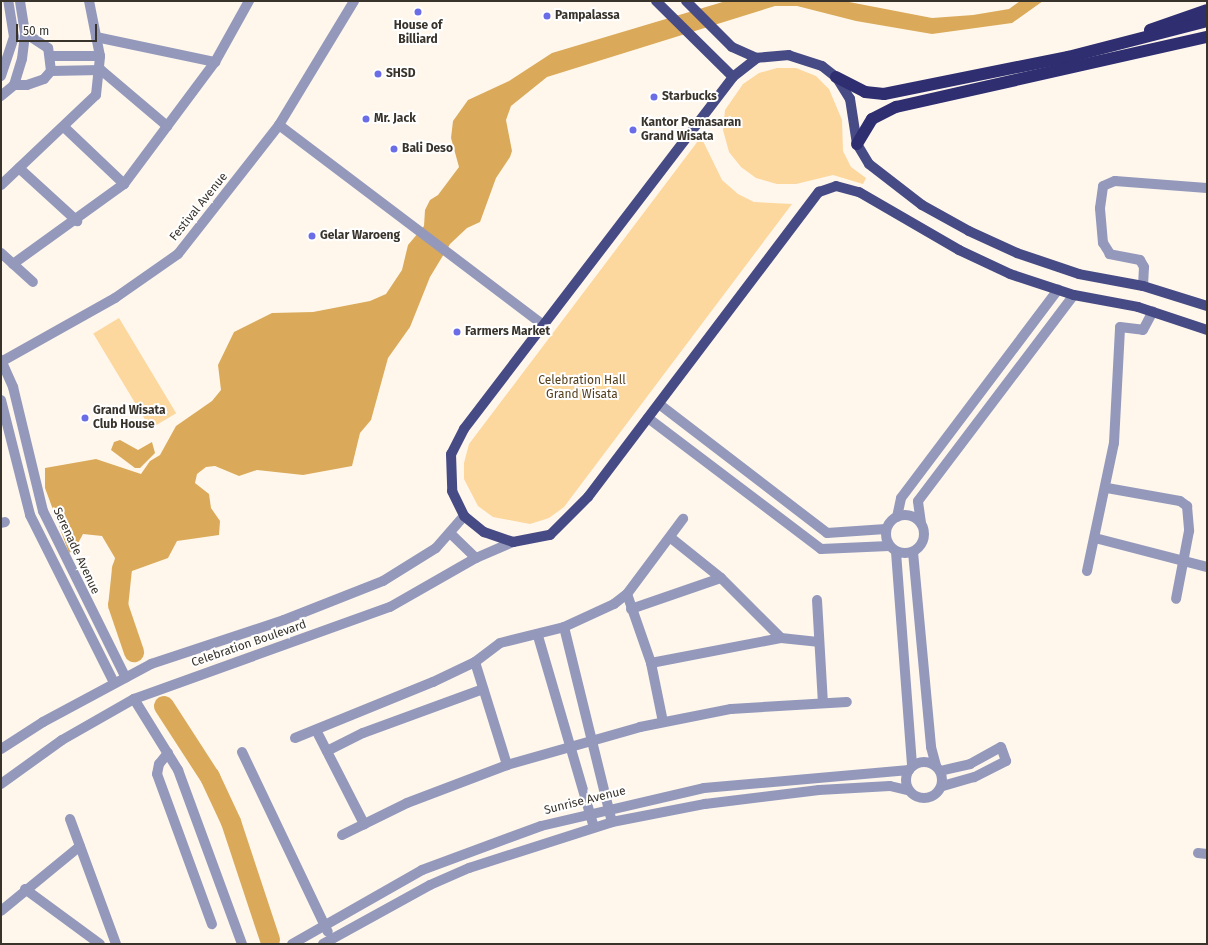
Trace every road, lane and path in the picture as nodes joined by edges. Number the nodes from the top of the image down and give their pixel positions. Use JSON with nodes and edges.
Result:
{"nodes":[{"id":1,"x":8,"y":1,"type":"edge"},
{"id":2,"x":20,"y":1,"type":"edge"},
{"id":3,"x":89,"y":1,"type":"edge"},
{"id":4,"x":249,"y":1,"type":"edge"},
{"id":5,"x":354,"y":1,"type":"edge"},
{"id":6,"x":656,"y":1,"type":"edge"},
{"id":7,"x":686,"y":1,"type":"edge"},
{"id":8,"x":1207,"y":10,"type":"edge"},
{"id":9,"x":1207,"y":21,"type":"edge"},
{"id":10,"x":26,"y":33,"type":"junction"},
{"id":11,"x":96,"y":37,"type":"junction"},
{"id":12,"x":1207,"y":37,"type":"edge"},
{"id":13,"x":1123,"y":42,"type":"junction"},
{"id":14,"x":1207,"y":46,"type":"edge"},
{"id":15,"x":1164,"y":49,"type":"junction"},
{"id":16,"x":52,"y":56,"type":"junction"},
{"id":17,"x":100,"y":56,"type":"junction"},
{"id":18,"x":758,"y":58,"type":"junction"},
{"id":19,"x":215,"y":62,"type":"junction"},
{"id":20,"x":101,"y":70,"type":"junction"},
{"id":21,"x":51,"y":71,"type":"junction"},
{"id":22,"x":1,"y":76,"type":"edge"},
{"id":23,"x":733,"y":77,"type":"junction"},
{"id":24,"x":836,"y":77,"type":"junction"},
{"id":25,"x":14,"y":85,"type":"junction"},
{"id":26,"x":1,"y":96,"type":"edge"},
{"id":27,"x":279,"y":125,"type":"junction"},
{"id":28,"x":167,"y":126,"type":"junction"},
{"id":29,"x":64,"y":127,"type":"junction"},
{"id":30,"x":857,"y":144,"type":"junction"},
{"id":31,"x":19,"y":168,"type":"junction"},
{"id":32,"x":124,"y":184,"type":"junction"},
{"id":33,"x":1,"y":185,"type":"edge"},
{"id":34,"x":1207,"y":188,"type":"edge"},
{"id":35,"x":77,"y":221,"type":"junction"},
{"id":36,"x":1,"y":253,"type":"edge"},
{"id":37,"x":13,"y":264,"type":"junction"},
{"id":38,"x":33,"y":282,"type":"dead end"},
{"id":39,"x":1144,"y":286,"type":"junction"},
{"id":40,"x":1058,"y":290,"type":"junction"},
{"id":41,"x":1074,"y":295,"type":"junction"},
{"id":42,"x":1207,"y":306,"type":"edge"},
{"id":43,"x":1153,"y":311,"type":"junction"},
{"id":44,"x":543,"y":325,"type":"junction"},
{"id":45,"x":1207,"y":330,"type":"edge"},
{"id":46,"x":2,"y":361,"type":"edge"},
{"id":47,"x":1,"y":400,"type":"edge"},
{"id":48,"x":659,"y":404,"type":"junction"},
{"id":49,"x":648,"y":418,"type":"junction"},
{"id":50,"x":1106,"y":488,"type":"junction"},
{"id":51,"x":464,"y":516,"type":"junction"},
{"id":52,"x":897,"y":516,"type":"junction"},
{"id":53,"x":683,"y":519,"type":"dead end"},
{"id":54,"x":921,"y":523,"type":"junction"},
{"id":55,"x":886,"y":530,"type":"junction"},
{"id":56,"x":450,"y":533,"type":"junction"},
{"id":57,"x":671,"y":538,"type":"junction"},
{"id":58,"x":1095,"y":538,"type":"junction"},
{"id":59,"x":513,"y":542,"type":"junction"},
{"id":60,"x":892,"y":549,"type":"junction"},
{"id":61,"x":913,"y":552,"type":"junction"},
{"id":62,"x":476,"y":558,"type":"junction"},
{"id":63,"x":1183,"y":559,"type":"junction"},
{"id":64,"x":1207,"y":567,"type":"edge"},
{"id":65,"x":1087,"y":571,"type":"dead end"},
{"id":66,"x":721,"y":578,"type":"junction"},
{"id":67,"x":627,"y":594,"type":"junction"},
{"id":68,"x":1176,"y":599,"type":"dead end"},
{"id":69,"x":817,"y":600,"type":"dead end"},
{"id":70,"x":631,"y":608,"type":"junction"},
{"id":71,"x":564,"y":627,"type":"junction"},
{"id":72,"x":538,"y":636,"type":"junction"},
{"id":73,"x":781,"y":638,"type":"junction"},
{"id":74,"x":818,"y":642,"type":"junction"},
{"id":75,"x":476,"y":662,"type":"junction"},
{"id":76,"x":651,"y":663,"type":"junction"},
{"id":77,"x":126,"y":678,"type":"junction"},
{"id":78,"x":114,"y":684,"type":"junction"},
{"id":79,"x":483,"y":689,"type":"junction"},
{"id":80,"x":134,"y":700,"type":"junction"},
{"id":81,"x":847,"y":702,"type":"dead end"},
{"id":82,"x":823,"y":703,"type":"junction"},
{"id":83,"x":663,"y":722,"type":"junction"},
{"id":84,"x":316,"y":730,"type":"junction"},
{"id":85,"x":295,"y":738,"type":"dead end"},
{"id":86,"x":590,"y":741,"type":"junction"},
{"id":87,"x":570,"y":748,"type":"junction"},
{"id":88,"x":1,"y":749,"type":"edge"},
{"id":89,"x":327,"y":751,"type":"junction"},
{"id":90,"x":242,"y":752,"type":"dead end"},
{"id":91,"x":168,"y":753,"type":"junction"},
{"id":92,"x":507,"y":765,"type":"junction"},
{"id":93,"x":911,"y":768,"type":"junction"},
{"id":94,"x":938,"y":768,"type":"junction"},
{"id":95,"x":1,"y":784,"type":"edge"},
{"id":96,"x":942,"y":786,"type":"junction"},
{"id":97,"x":908,"y":790,"type":"junction"},
{"id":98,"x":608,"y":808,"type":"junction"},
{"id":99,"x":590,"y":813,"type":"junction"},
{"id":100,"x":70,"y":819,"type":"dead end"},
{"id":101,"x":612,"y":822,"type":"junction"},
{"id":102,"x":364,"y":824,"type":"junction"},
{"id":103,"x":594,"y":827,"type":"junction"},
{"id":104,"x":342,"y":835,"type":"dead end"},
{"id":105,"x":80,"y":846,"type":"junction"},
{"id":106,"x":25,"y":889,"type":"junction"},
{"id":107,"x":1,"y":911,"type":"edge"},
{"id":108,"x":212,"y":924,"type":"dead end"},
{"id":109,"x":325,"y":926,"type":"junction"},
{"id":110,"x":327,"y":942,"type":"edge"},
{"id":111,"x":100,"y":944,"type":"edge"},
{"id":112,"x":116,"y":944,"type":"edge"},
{"id":113,"x":242,"y":944,"type":"edge"},
{"id":114,"x":292,"y":944,"type":"edge"}],
"edges":[{"from":1,"to":22,"type":"street"},
{"from":2,"to":10,"type":"street"},
{"from":3,"to":11,"type":"street"},
{"from":4,"to":19,"type":"street"},
{"from":5,"to":27,"type":"street","name":"Festival Avenue"},
{"from":6,"to":23,"type":"main road"},
{"from":7,"to":18,"type":"main road"},
{"from":8,"to":13,"type":"highway"},
{"from":9,"to":13,"type":"highway"},
{"from":10,"to":16,"type":"street"},
{"from":10,"to":25,"type":"street"},
{"from":11,"to":17,"type":"street"},
{"from":11,"to":19,"type":"street"},
{"from":12,"to":15,"type":"highway"},
{"from":13,"to":24,"type":"highway"},
{"from":14,"to":15,"type":"highway"},
{"from":15,"to":30,"type":"highway"},
{"from":16,"to":17,"type":"street"},
{"from":16,"to":21,"type":"street"},
{"from":17,"to":20,"type":"street"},
{"from":18,"to":23,"type":"main road"},
{"from":18,"to":24,"type":"main road"},
{"from":19,"to":28,"type":"street"},
{"from":20,"to":21,"type":"street"},
{"from":20,"to":28,"type":"street"},
{"from":20,"to":29,"type":"street"},
{"from":21,"to":25,"type":"street"},
{"from":23,"to":44,"type":"main road"},
{"from":24,"to":30,"type":"main road"},
{"from":25,"to":26,"type":"street"},
{"from":27,"to":44,"type":"street"},
{"from":27,"to":46,"type":"street","name":"Festival Avenue"},
{"from":28,"to":32,"type":"street"},
{"from":29,"to":31,"type":"street"},
{"from":29,"to":32,"type":"street"},
{"from":30,"to":39,"type":"main road"},
{"from":31,"to":33,"type":"street"},
{"from":31,"to":35,"type":"street"},
{"from":32,"to":35,"type":"street"},
{"from":34,"to":39,"type":"street"},
{"from":35,"to":37,"type":"street"},
{"from":36,"to":37,"type":"street"},
{"from":37,"to":38,"type":"street"},
{"from":39,"to":42,"type":"main road"},
{"from":40,"to":41,"type":"main road"},
{"from":40,"to":48,"type":"main road"},
{"from":40,"to":52,"type":"street"},
{"from":41,"to":43,"type":"main road"},
{"from":41,"to":54,"type":"street"},
{"from":43,"to":45,"type":"main road"},
{"from":43,"to":50,"type":"street"},
{"from":44,"to":51,"type":"main road"},
{"from":46,"to":77,"type":"street","name":"Serenade Avenue"},
{"from":47,"to":78,"type":"street","name":"Serenade Avenue"},
{"from":48,"to":49,"type":"main road"},
{"from":48,"to":55,"type":"street"},
{"from":49,"to":59,"type":"main road"},
{"from":49,"to":60,"type":"street"},
{"from":50,"to":58,"type":"street"},
{"from":50,"to":63,"type":"street"},
{"from":51,"to":56,"type":"street","name":"Celebration Boulevard"},
{"from":51,"to":59,"type":"main road"},
{"from":52,"to":54,"type":"street"},
{"from":52,"to":55,"type":"street"},
{"from":53,"to":57,"type":"street"},
{"from":54,"to":61,"type":"street"},
{"from":55,"to":60,"type":"street"},
{"from":56,"to":62,"type":"street"},
{"from":56,"to":77,"type":"street","name":"Celebration Boulevard"},
{"from":57,"to":66,"type":"street"},
{"from":57,"to":67,"type":"street"},
{"from":58,"to":63,"type":"street"},
{"from":58,"to":65,"type":"street"},
{"from":59,"to":62,"type":"street","name":"Celebration Boulevard"},
{"from":60,"to":61,"type":"street"},
{"from":60,"to":93,"type":"street"},
{"from":61,"to":94,"type":"street"},
{"from":62,"to":80,"type":"street","name":"Celebration Boulevard"},
{"from":63,"to":64,"type":"street"},
{"from":63,"to":68,"type":"street"},
{"from":66,"to":70,"type":"street"},
{"from":66,"to":73,"type":"street"},
{"from":67,"to":70,"type":"street"},
{"from":67,"to":71,"type":"street"},
{"from":69,"to":74,"type":"street"},
{"from":70,"to":76,"type":"street"},
{"from":71,"to":72,"type":"street"},
{"from":71,"to":86,"type":"street"},
{"from":72,"to":75,"type":"street"},
{"from":72,"to":87,"type":"street"},
{"from":73,"to":74,"type":"street"},
{"from":73,"to":76,"type":"street"},
{"from":74,"to":82,"type":"street"},
{"from":75,"to":79,"type":"street"},
{"from":75,"to":84,"type":"street"},
{"from":76,"to":83,"type":"street"},
{"from":77,"to":78,"type":"street","name":"Celebration Boulevard"},
{"from":78,"to":88,"type":"street","name":"Celebration Boulevard"},
{"from":79,"to":89,"type":"street"},
{"from":79,"to":92,"type":"street"},
{"from":80,"to":91,"type":"street"},
{"from":80,"to":95,"type":"street","name":"Celebration Boulevard"},
{"from":81,"to":82,"type":"street"},
{"from":82,"to":83,"type":"street"},
{"from":83,"to":86,"type":"street"},
{"from":84,"to":85,"type":"street"},
{"from":84,"to":89,"type":"street"},
{"from":86,"to":87,"type":"street"},
{"from":86,"to":98,"type":"street"},
{"from":87,"to":92,"type":"street"},
{"from":87,"to":99,"type":"street"},
{"from":89,"to":102,"type":"street"},
{"from":90,"to":109,"type":"street"},
{"from":91,"to":108,"type":"street"},
{"from":91,"to":113,"type":"street"},
{"from":92,"to":102,"type":"street"},
{"from":93,"to":94,"type":"street"},
{"from":93,"to":97,"type":"street"},
{"from":93,"to":98,"type":"street","name":"Sunrise Avenue"},
{"from":94,"to":96,"type":"street"},
{"from":94,"to":96,"type":"street"},
{"from":96,"to":97,"type":"street"},
{"from":97,"to":101,"type":"street"},
{"from":98,"to":99,"type":"street","name":"Sunrise Avenue"},
{"from":98,"to":101,"type":"street"},
{"from":99,"to":103,"type":"street"},
{"from":99,"to":109,"type":"street","name":"Sunrise Avenue"},
{"from":100,"to":105,"type":"street"},
{"from":101,"to":103,"type":"street"},
{"from":102,"to":104,"type":"street"},
{"from":103,"to":110,"type":"street"},
{"from":105,"to":106,"type":"street"},
{"from":105,"to":112,"type":"street"},
{"from":106,"to":107,"type":"street"},
{"from":106,"to":111,"type":"street"},
{"from":109,"to":110,"type":"street"},
{"from":109,"to":114,"type":"street","name":"Sunrise Avenue"}]}
